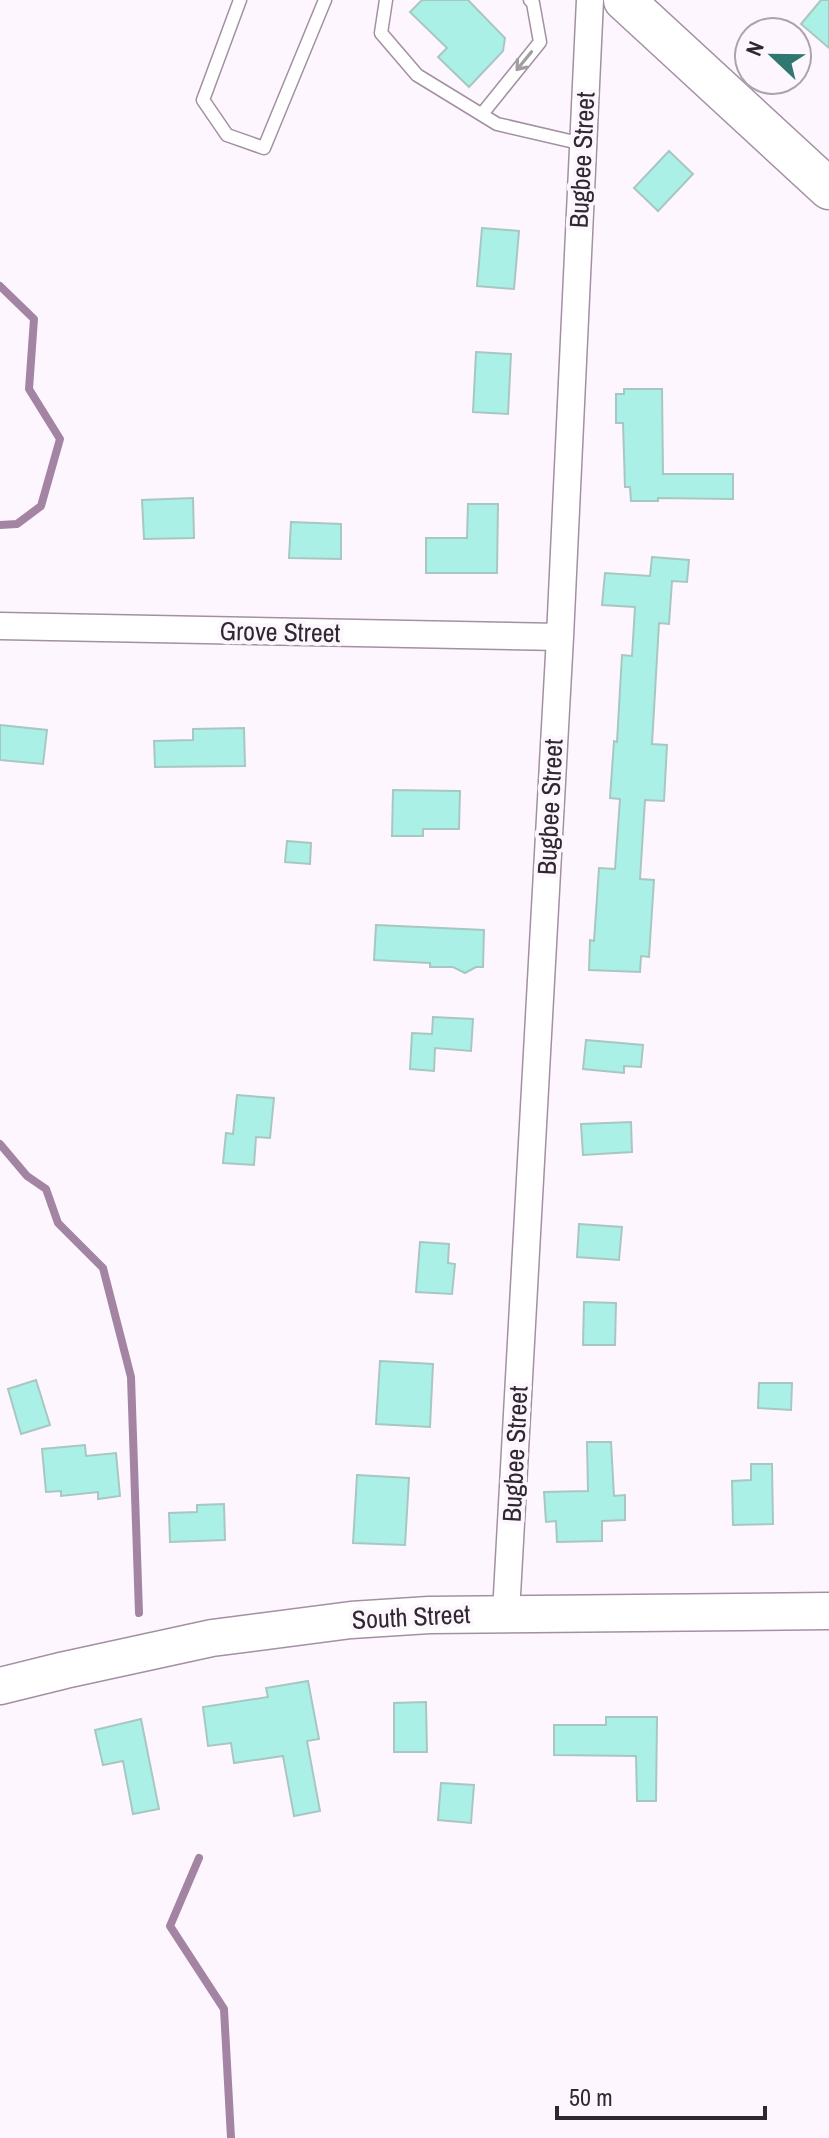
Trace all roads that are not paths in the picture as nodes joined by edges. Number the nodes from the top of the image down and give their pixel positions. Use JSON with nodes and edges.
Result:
{"nodes":[{"id":1,"x":240,"y":0,"type":"edge"},
{"id":2,"x":325,"y":0,"type":"edge"},
{"id":3,"x":386,"y":0,"type":"edge"},
{"id":4,"x":530,"y":0,"type":"edge"},
{"id":5,"x":590,"y":0,"type":"edge"},
{"id":6,"x":624,"y":0,"type":"edge"},
{"id":7,"x":482,"y":114,"type":"junction"},
{"id":8,"x":583,"y":144,"type":"junction"},
{"id":9,"x":829,"y":189,"type":"edge"},
{"id":10,"x":0,"y":626,"type":"edge"},
{"id":11,"x":560,"y":637,"type":"junction"},
{"id":12,"x":829,"y":1611,"type":"edge"},
{"id":13,"x":506,"y":1613,"type":"junction"},
{"id":14,"x":0,"y":1686,"type":"edge"}],
"edges":[{"from":1,"to":2,"type":"lane"},
{"from":3,"to":7,"type":"lane"},
{"from":4,"to":7,"type":"lane","one_way":true},
{"from":5,"to":8,"type":"street","name":"Bugbee Street"},
{"from":6,"to":9,"type":"main road"},
{"from":7,"to":8,"type":"lane"},
{"from":8,"to":11,"type":"street","name":"Bugbee Street"},
{"from":10,"to":11,"type":"street","name":"Grove Street"},
{"from":11,"to":13,"type":"street","name":"Bugbee Street"},
{"from":12,"to":13,"type":"main road","name":"South Street"},
{"from":13,"to":14,"type":"main road","name":"South Street"}]}
